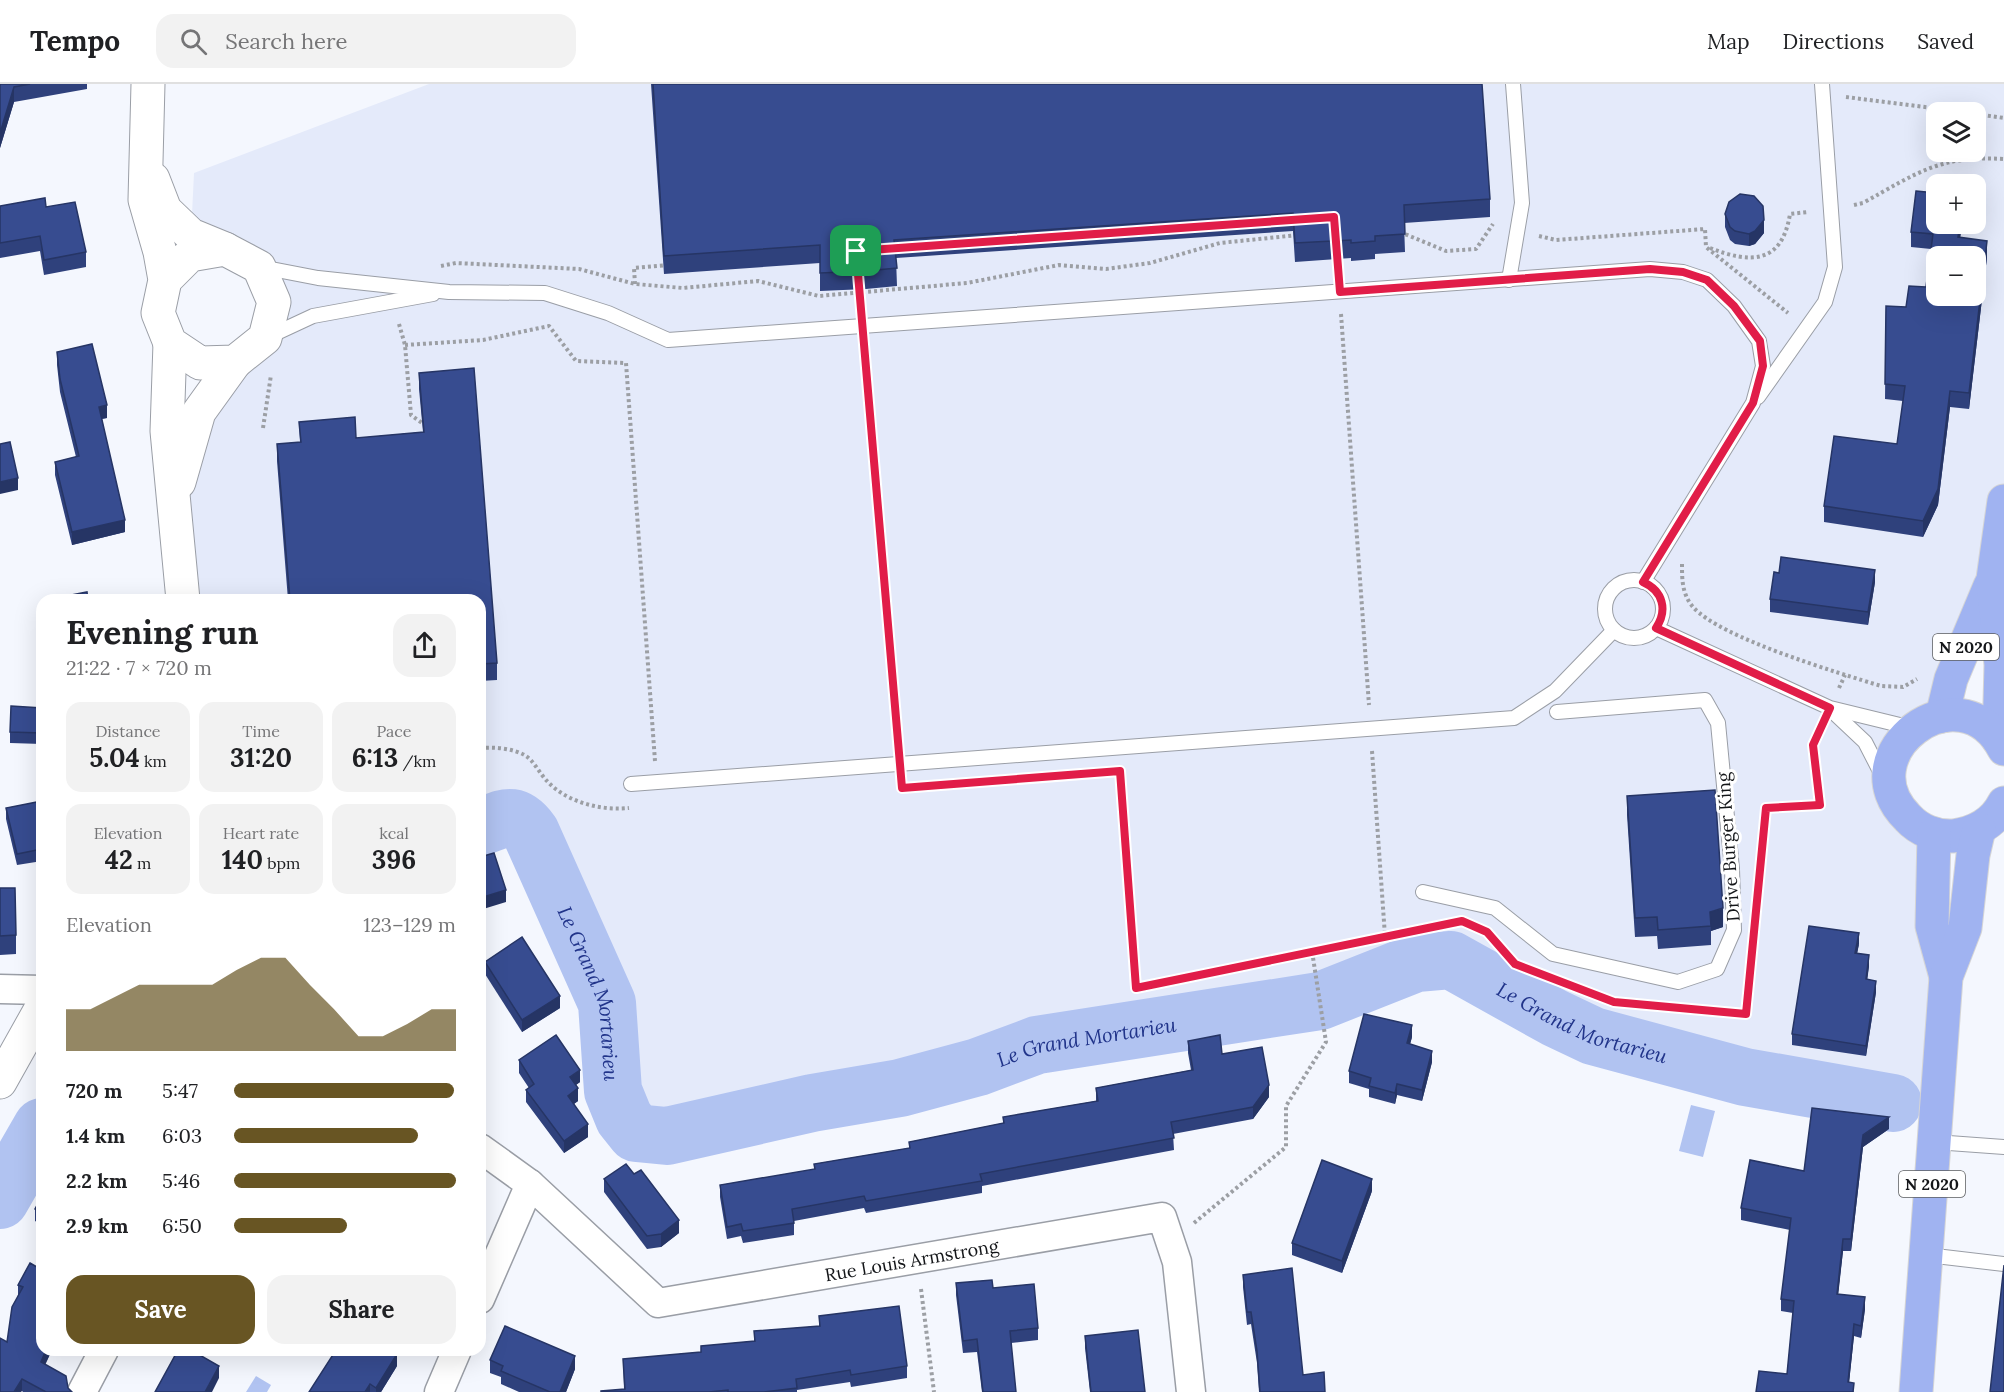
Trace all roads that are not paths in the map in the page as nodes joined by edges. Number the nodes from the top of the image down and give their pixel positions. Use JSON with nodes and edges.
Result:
{"nodes":[{"id":1,"x":148,"y":84,"type":"edge"},
{"id":2,"x":1513,"y":84,"type":"edge"},
{"id":3,"x":1822,"y":84,"type":"edge"},
{"id":4,"x":147,"y":162,"type":"junction"},
{"id":5,"x":225,"y":249,"type":"junction"},
{"id":6,"x":259,"y":267,"type":"junction"},
{"id":7,"x":165,"y":280,"type":"junction"},
{"id":8,"x":1509,"y":280,"type":"junction"},
{"id":9,"x":449,"y":292,"type":"junction"},
{"id":10,"x":265,"y":338,"type":"junction"},
{"id":11,"x":170,"y":343,"type":"junction"},
{"id":12,"x":235,"y":362,"type":"junction"},
{"id":13,"x":1753,"y":403,"type":"junction"},
{"id":14,"x":174,"y":499,"type":"junction"},
{"id":15,"x":2004,"y":501,"type":"edge"},
{"id":16,"x":1993,"y":579,"type":"junction"},
{"id":17,"x":1643,"y":582,"type":"junction"},
{"id":18,"x":182,"y":594,"type":"edge"},
{"id":19,"x":1656,"y":628,"type":"junction"},
{"id":20,"x":1614,"y":630,"type":"junction"},
{"id":21,"x":1830,"y":708,"type":"junction"},
{"id":22,"x":1557,"y":712,"type":"dead end"},
{"id":23,"x":1942,"y":716,"type":"junction"},
{"id":24,"x":1912,"y":729,"type":"junction"},
{"id":25,"x":2002,"y":744,"type":"edge"},
{"id":26,"x":631,"y":784,"type":"dead end"},
{"id":27,"x":1893,"y":797,"type":"junction"},
{"id":28,"x":2004,"y":803,"type":"edge"},
{"id":29,"x":1979,"y":829,"type":"junction"},
{"id":30,"x":1934,"y":834,"type":"junction"},
{"id":31,"x":1423,"y":892,"type":"dead end"},
{"id":32,"x":1946,"y":977,"type":"junction"},
{"id":33,"x":0,"y":989,"type":"edge"},
{"id":34,"x":36,"y":990,"type":"edge"},
{"id":35,"x":36,"y":1018,"type":"edge"},
{"id":36,"x":0,"y":1082,"type":"edge"},
{"id":37,"x":1935,"y":1142,"type":"junction"},
{"id":38,"x":2004,"y":1148,"type":"edge"},
{"id":39,"x":486,"y":1152,"type":"edge"},
{"id":40,"x":530,"y":1184,"type":"junction"},
{"id":41,"x":1927,"y":1255,"type":"junction"},
{"id":42,"x":2004,"y":1264,"type":"edge"},
{"id":43,"x":486,"y":1285,"type":"edge"},
{"id":44,"x":101,"y":1356,"type":"edge"},
{"id":45,"x":455,"y":1356,"type":"edge"},
{"id":46,"x":82,"y":1392,"type":"edge"},
{"id":47,"x":440,"y":1392,"type":"edge"},
{"id":48,"x":1191,"y":1392,"type":"edge"},
{"id":49,"x":1916,"y":1392,"type":"edge"}],
"edges":[{"from":1,"to":4,"type":"street"},
{"from":2,"to":8,"type":"lane"},
{"from":3,"to":13,"type":"lane"},
{"from":4,"to":5,"type":"street"},
{"from":4,"to":7,"type":"street"},
{"from":5,"to":6,"type":"street"},
{"from":5,"to":7,"type":"street"},
{"from":6,"to":9,"type":"lane"},
{"from":6,"to":10,"type":"street"},
{"from":7,"to":11,"type":"street"},
{"from":8,"to":9,"type":"lane"},
{"from":8,"to":13,"type":"lane"},
{"from":9,"to":10,"type":"lane"},
{"from":10,"to":12,"type":"street"},
{"from":11,"to":12,"type":"street"},
{"from":11,"to":14,"type":"street"},
{"from":12,"to":14,"type":"street"},
{"from":13,"to":17,"type":"lane"},
{"from":14,"to":18,"type":"street"},
{"from":15,"to":16,"type":"main road","number":"N 2020"},
{"from":16,"to":23,"type":"main road","number":"N 2020"},
{"from":16,"to":25,"type":"main road","number":"N 2020"},
{"from":17,"to":19,"type":"lane"},
{"from":17,"to":20,"type":"lane"},
{"from":19,"to":20,"type":"lane"},
{"from":19,"to":21,"type":"lane"},
{"from":20,"to":26,"type":"lane"},
{"from":21,"to":24,"type":"lane"},
{"from":21,"to":27,"type":"lane"},
{"from":22,"to":31,"type":"lane","name":"Drive Burger King"},
{"from":23,"to":24,"type":"main road"},
{"from":23,"to":25,"type":"main road"},
{"from":24,"to":27,"type":"main road"},
{"from":27,"to":30,"type":"main road"},
{"from":28,"to":29,"type":"main road"},
{"from":29,"to":30,"type":"main road"},
{"from":29,"to":32,"type":"main road","number":"N 2020"},
{"from":30,"to":32,"type":"main road","number":"N 2020"},
{"from":32,"to":37,"type":"main road","number":"N 2020"},
{"from":33,"to":34,"type":"street"},
{"from":35,"to":36,"type":"street"},
{"from":37,"to":38,"type":"lane"},
{"from":37,"to":41,"type":"main road","number":"N 2020"},
{"from":39,"to":40,"type":"street"},
{"from":40,"to":43,"type":"street"},
{"from":40,"to":48,"type":"street","name":"Rue Louis Armstrong"},
{"from":41,"to":42,"type":"lane"},
{"from":41,"to":49,"type":"main road","number":"N 2020"},
{"from":44,"to":46,"type":"street"},
{"from":45,"to":47,"type":"street"}]}
